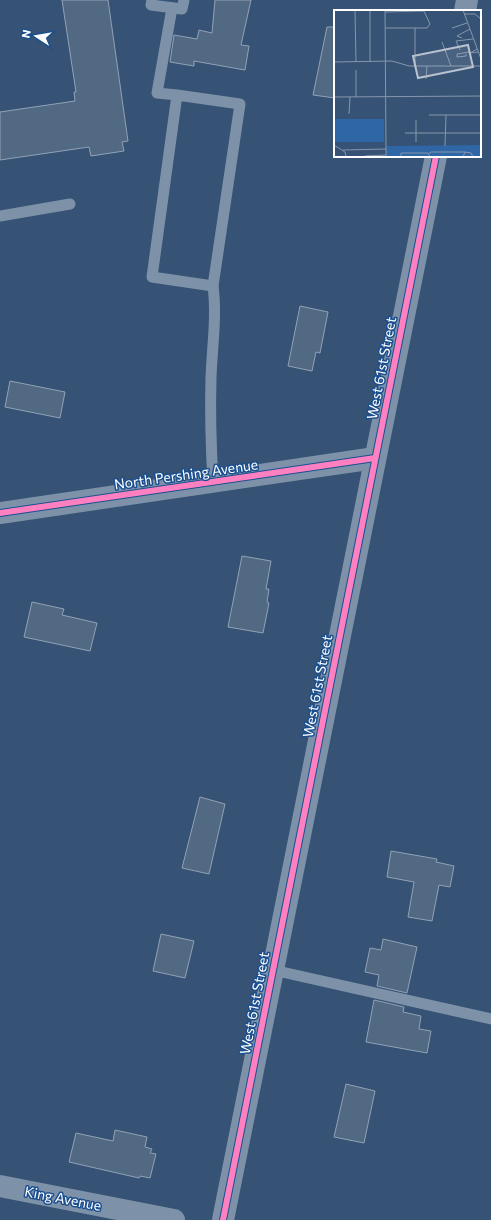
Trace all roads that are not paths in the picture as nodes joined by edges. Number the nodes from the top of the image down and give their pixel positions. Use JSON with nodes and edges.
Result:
{"nodes":[{"id":1,"x":152,"y":0,"type":"edge"},
{"id":2,"x":184,"y":0,"type":"edge"},
{"id":3,"x":467,"y":0,"type":"edge"},
{"id":4,"x":172,"y":8,"type":"junction"},
{"id":5,"x":465,"y":10,"type":"edge"},
{"id":6,"x":177,"y":95,"type":"junction"},
{"id":7,"x":436,"y":157,"type":"edge"},
{"id":8,"x":70,"y":204,"type":"dead end"},
{"id":9,"x":0,"y":216,"type":"edge"},
{"id":10,"x":213,"y":286,"type":"junction"},
{"id":11,"x":375,"y":458,"type":"junction"},
{"id":12,"x":213,"y":482,"type":"junction"},
{"id":13,"x":0,"y":513,"type":"edge"},
{"id":14,"x":272,"y":970,"type":"junction"},
{"id":15,"x":491,"y":1019,"type":"edge"},
{"id":16,"x":0,"y":1186,"type":"edge"},
{"id":17,"x":174,"y":1220,"type":"edge"},
{"id":18,"x":223,"y":1220,"type":"edge"}],
"edges":[{"from":1,"to":4,"type":"lane"},
{"from":2,"to":4,"type":"lane"},
{"from":3,"to":5,"type":"street"},
{"from":4,"to":6,"type":"lane"},
{"from":6,"to":10,"type":"lane"},
{"from":6,"to":10,"type":"lane"},
{"from":7,"to":11,"type":"street","name":"West 61st Street"},
{"from":8,"to":9,"type":"lane"},
{"from":10,"to":12,"type":"lane"},
{"from":11,"to":12,"type":"street","name":"North Pershing Avenue"},
{"from":11,"to":14,"type":"street","name":"West 61st Street"},
{"from":12,"to":13,"type":"street","name":"North Pershing Avenue"},
{"from":14,"to":15,"type":"lane"},
{"from":14,"to":18,"type":"street","name":"West 61st Street"},
{"from":16,"to":17,"type":"street","name":"King Avenue"}]}
